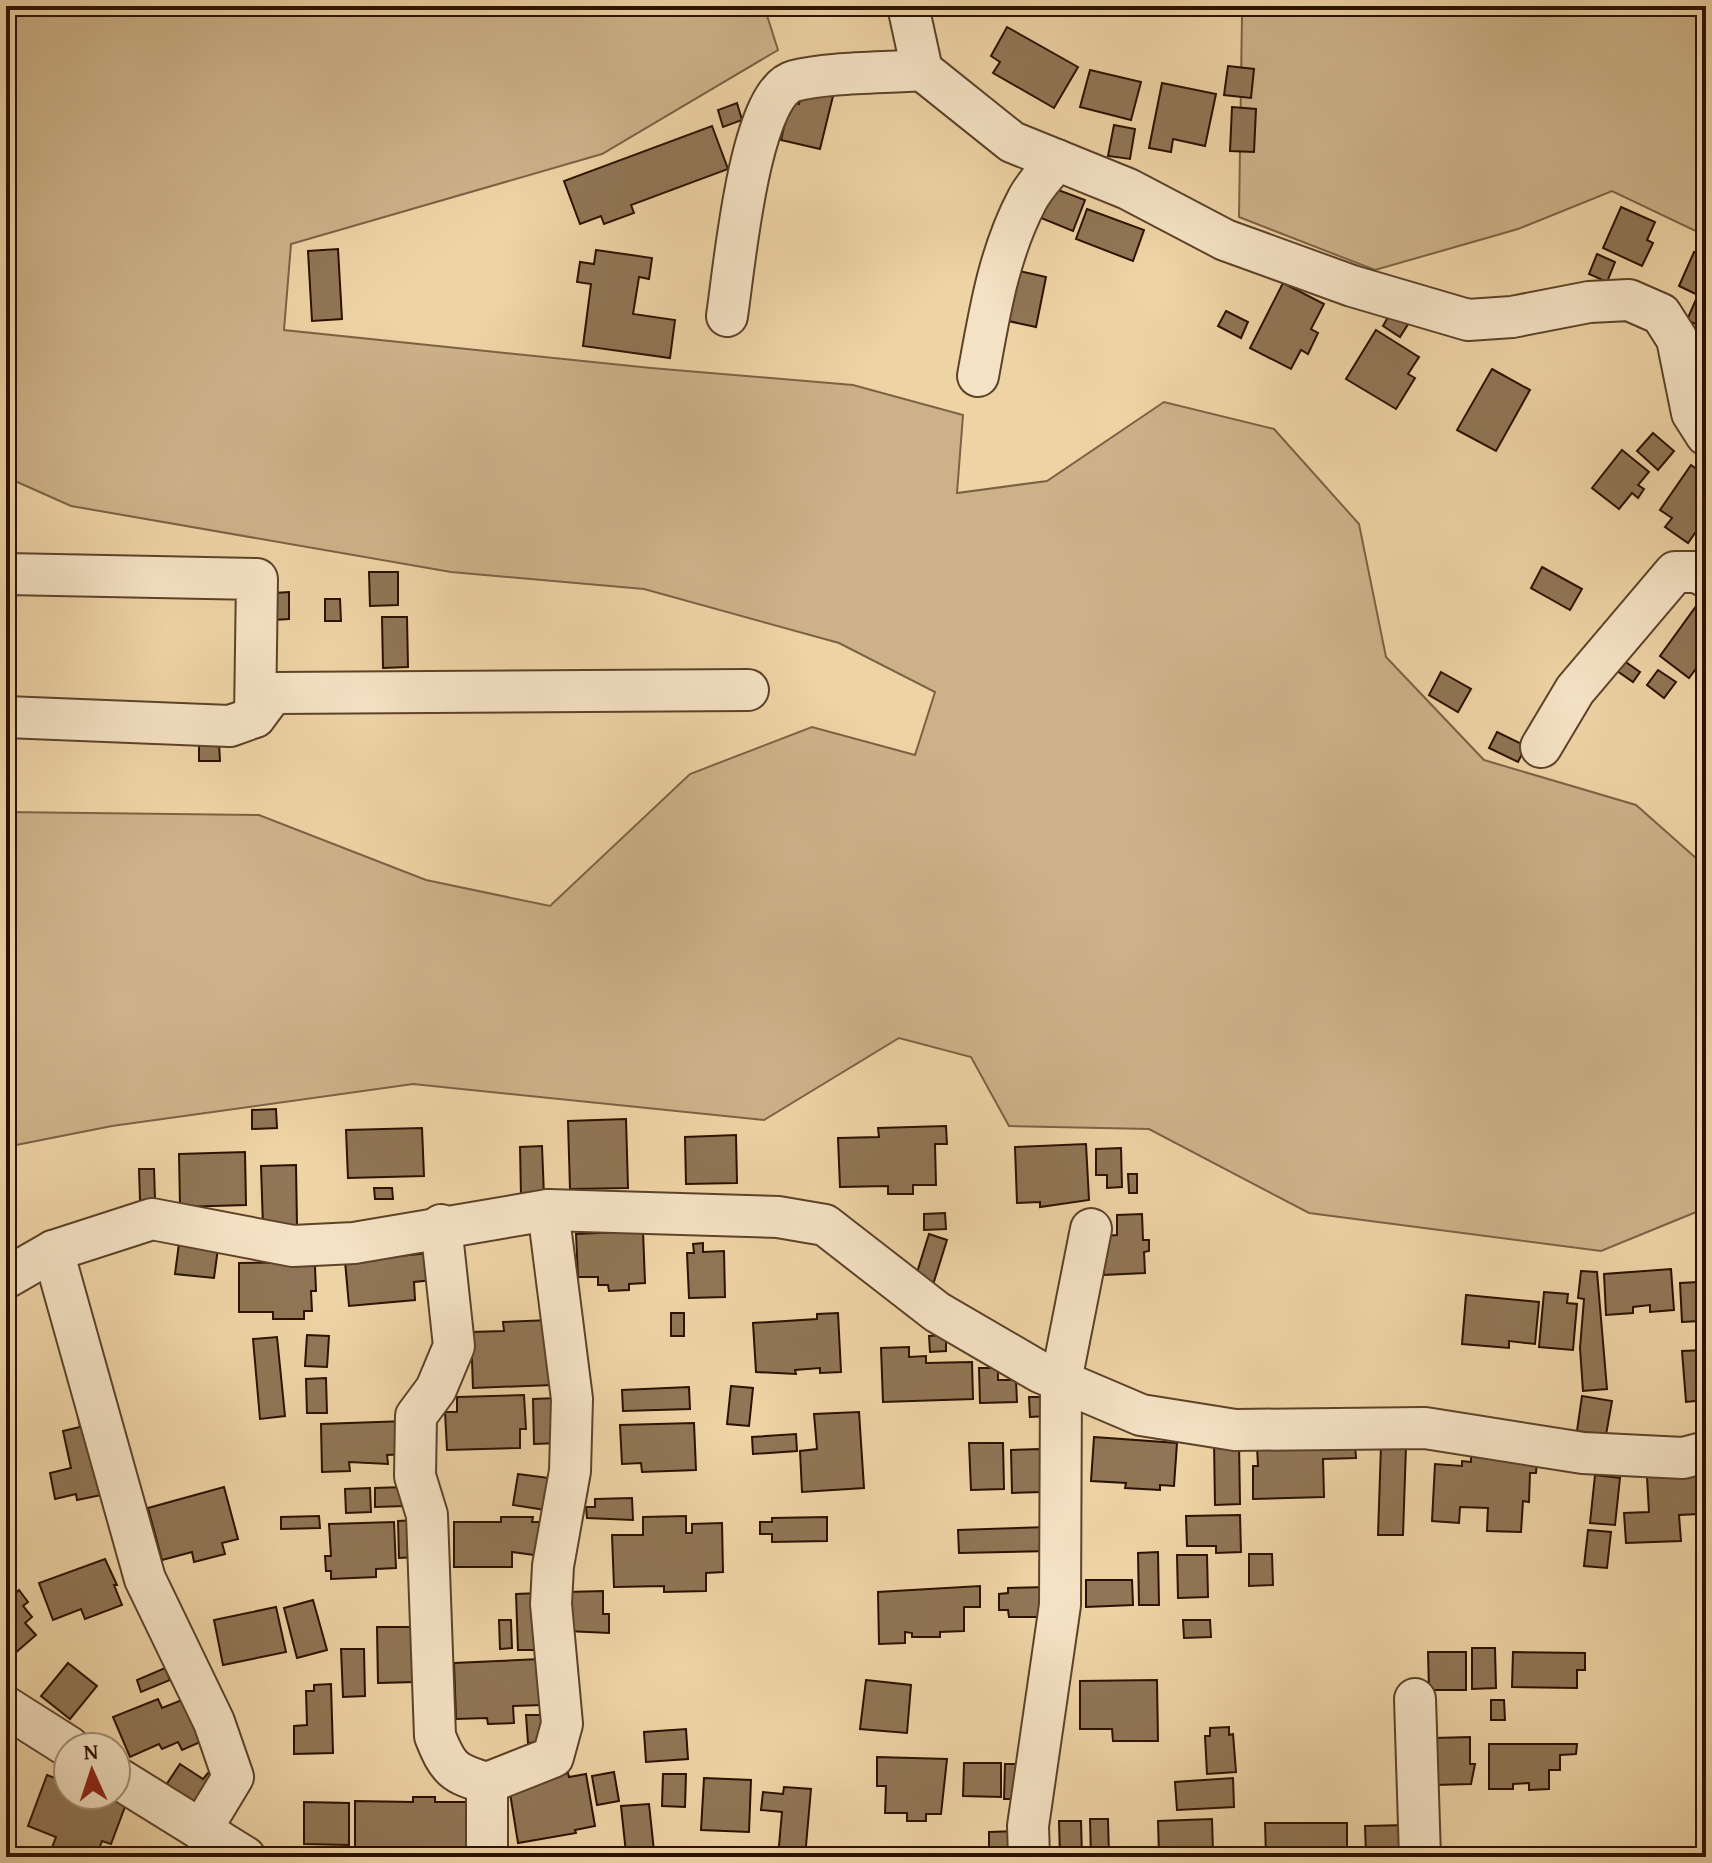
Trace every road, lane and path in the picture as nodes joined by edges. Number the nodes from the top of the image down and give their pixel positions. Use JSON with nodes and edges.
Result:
{"nodes":[{"id":1,"x":908,"y":6,"type":"edge"},
{"id":2,"x":922,"y":70,"type":"junction"},
{"id":3,"x":1057,"y":160,"type":"junction"},
{"id":4,"x":727,"y":316,"type":"dead end"},
{"id":5,"x":978,"y":376,"type":"dead end"},
{"id":6,"x":1706,"y":435,"type":"edge"},
{"id":7,"x":6,"y":574,"type":"edge"},
{"id":8,"x":1706,"y":577,"type":"edge"},
{"id":9,"x":748,"y":690,"type":"dead end"},
{"id":10,"x":6,"y":717,"type":"edge"},
{"id":11,"x":255,"y":717,"type":"junction"},
{"id":12,"x":1541,"y":747,"type":"dead end"},
{"id":13,"x":548,"y":1210,"type":"junction"},
{"id":14,"x":441,"y":1225,"type":"junction"},
{"id":15,"x":1091,"y":1229,"type":"dead end"},
{"id":16,"x":53,"y":1251,"type":"junction"},
{"id":17,"x":6,"y":1278,"type":"edge"},
{"id":18,"x":1061,"y":1381,"type":"junction"},
{"id":19,"x":1706,"y":1452,"type":"edge"},
{"id":20,"x":1415,"y":1699,"type":"dead end"},
{"id":21,"x":6,"y":1707,"type":"edge"},
{"id":22,"x":52,"y":1736,"type":"edge"},
{"id":23,"x":487,"y":1783,"type":"junction"},
{"id":24,"x":132,"y":1787,"type":"edge"},
{"id":25,"x":201,"y":1830,"type":"junction"},
{"id":26,"x":245,"y":1857,"type":"edge"},
{"id":27,"x":487,"y":1857,"type":"edge"},
{"id":28,"x":1029,"y":1857,"type":"edge"},
{"id":29,"x":1420,"y":1857,"type":"edge"}],
"edges":[{"from":1,"to":2,"type":"street"},
{"from":2,"to":3,"type":"street"},
{"from":2,"to":4,"type":"street"},
{"from":3,"to":5,"type":"street"},
{"from":3,"to":6,"type":"street"},
{"from":7,"to":11,"type":"street"},
{"from":8,"to":12,"type":"street"},
{"from":9,"to":11,"type":"street"},
{"from":10,"to":11,"type":"street"},
{"from":13,"to":14,"type":"street"},
{"from":13,"to":18,"type":"street"},
{"from":13,"to":23,"type":"street"},
{"from":14,"to":16,"type":"street"},
{"from":14,"to":23,"type":"street"},
{"from":15,"to":18,"type":"street"},
{"from":16,"to":17,"type":"street"},
{"from":16,"to":25,"type":"street"},
{"from":18,"to":19,"type":"street"},
{"from":18,"to":28,"type":"street"},
{"from":20,"to":29,"type":"street"},
{"from":21,"to":22,"type":"street"},
{"from":23,"to":27,"type":"street"},
{"from":24,"to":25,"type":"street"},
{"from":25,"to":26,"type":"street"}]}
